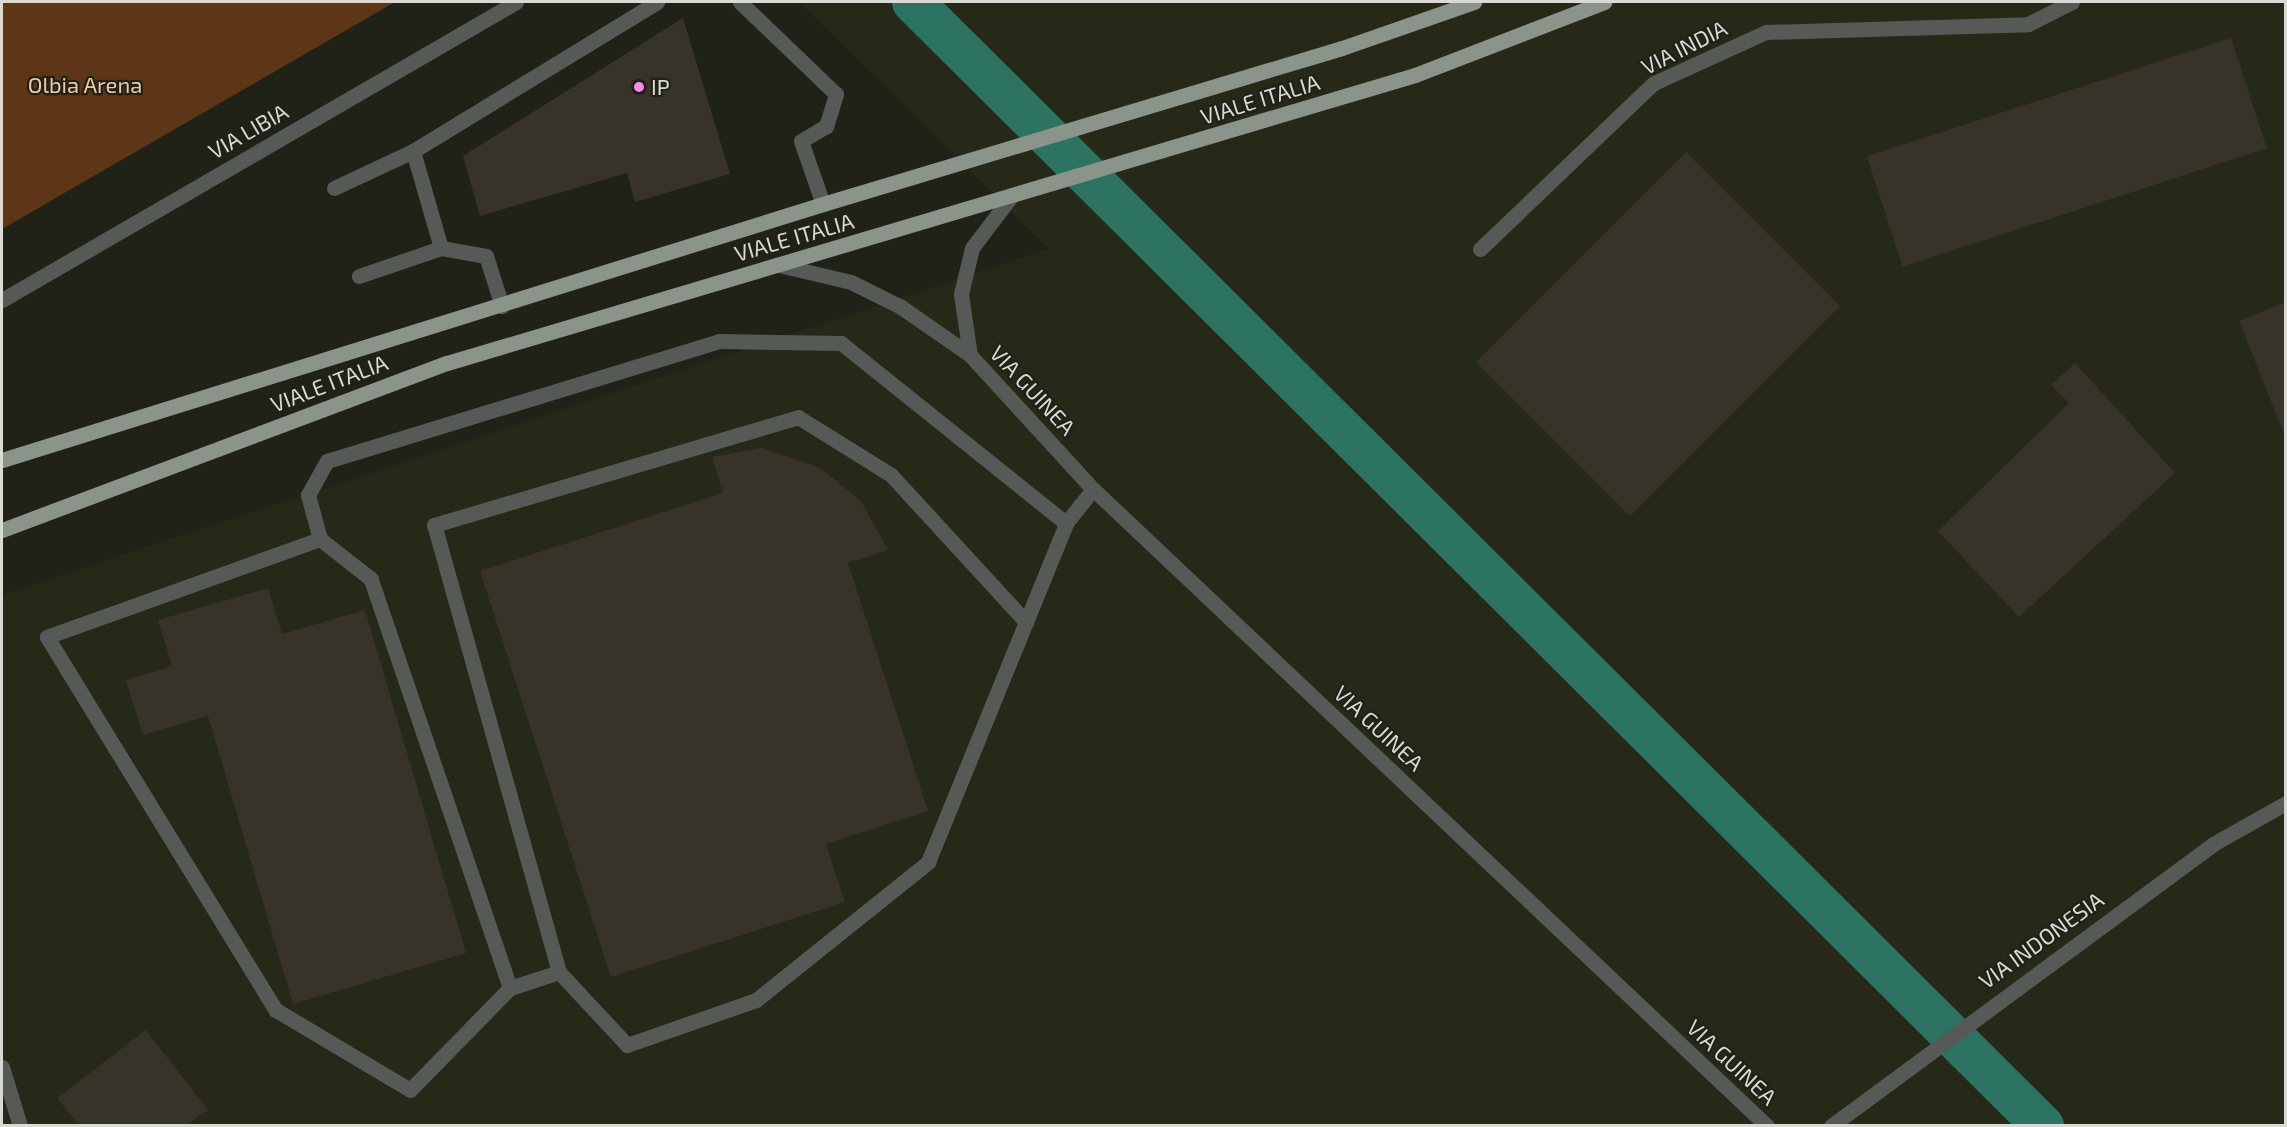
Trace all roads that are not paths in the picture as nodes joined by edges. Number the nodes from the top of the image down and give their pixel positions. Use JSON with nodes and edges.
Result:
{"nodes":[{"id":1,"x":516,"y":2,"type":"edge"},
{"id":2,"x":657,"y":2,"type":"edge"},
{"id":3,"x":740,"y":2,"type":"edge"},
{"id":4,"x":1474,"y":2,"type":"edge"},
{"id":5,"x":1604,"y":2,"type":"edge"},
{"id":6,"x":2072,"y":2,"type":"edge"},
{"id":7,"x":413,"y":151,"type":"junction"},
{"id":8,"x":334,"y":188,"type":"dead end"},
{"id":9,"x":1010,"y":198,"type":"junction"},
{"id":10,"x":823,"y":204,"type":"junction"},
{"id":11,"x":441,"y":248,"type":"junction"},
{"id":12,"x":1480,"y":249,"type":"dead end"},
{"id":13,"x":779,"y":265,"type":"junction"},
{"id":14,"x":359,"y":276,"type":"dead end"},
{"id":15,"x":2,"y":300,"type":"edge"},
{"id":16,"x":502,"y":306,"type":"junction"},
{"id":17,"x":969,"y":355,"type":"junction"},
{"id":18,"x":2,"y":460,"type":"edge"},
{"id":19,"x":1093,"y":489,"type":"junction"},
{"id":20,"x":1066,"y":523,"type":"junction"},
{"id":21,"x":2,"y":530,"type":"edge"},
{"id":22,"x":320,"y":539,"type":"junction"},
{"id":23,"x":1026,"y":622,"type":"junction"},
{"id":24,"x":2286,"y":803,"type":"edge"},
{"id":25,"x":559,"y":972,"type":"junction"},
{"id":26,"x":510,"y":988,"type":"junction"},
{"id":27,"x":2,"y":1067,"type":"edge"},
{"id":28,"x":20,"y":1125,"type":"edge"},
{"id":29,"x":1767,"y":1125,"type":"edge"},
{"id":30,"x":1831,"y":1125,"type":"edge"}],
"edges":[{"from":1,"to":15,"type":"street","name":"VIA LIBIA"},
{"from":2,"to":7,"type":"street"},
{"from":3,"to":10,"type":"street"},
{"from":4,"to":10,"type":"main road","name":"VIALE ITALIA"},
{"from":5,"to":9,"type":"main road","name":"VIALE ITALIA"},
{"from":6,"to":12,"type":"street","name":"VIA INDIA"},
{"from":7,"to":8,"type":"street"},
{"from":7,"to":11,"type":"street"},
{"from":9,"to":13,"type":"main road","name":"VIALE ITALIA"},
{"from":9,"to":17,"type":"street","name":"VIA GUINEA"},
{"from":10,"to":16,"type":"main road","name":"VIALE ITALIA"},
{"from":11,"to":14,"type":"street"},
{"from":11,"to":16,"type":"street"},
{"from":13,"to":17,"type":"street","name":"VIA GUINEA"},
{"from":13,"to":21,"type":"main road","name":"VIALE ITALIA"},
{"from":16,"to":18,"type":"main road","name":"VIALE ITALIA"},
{"from":17,"to":19,"type":"street","name":"VIA GUINEA"},
{"from":19,"to":20,"type":"street"},
{"from":19,"to":29,"type":"street","name":"VIA GUINEA"},
{"from":20,"to":22,"type":"street"},
{"from":20,"to":23,"type":"street"},
{"from":22,"to":26,"type":"street"},
{"from":22,"to":26,"type":"street"},
{"from":23,"to":25,"type":"street"},
{"from":23,"to":25,"type":"street"},
{"from":24,"to":30,"type":"street","name":"VIA INDONESIA"},
{"from":25,"to":26,"type":"street"},
{"from":27,"to":28,"type":"street"}]}
